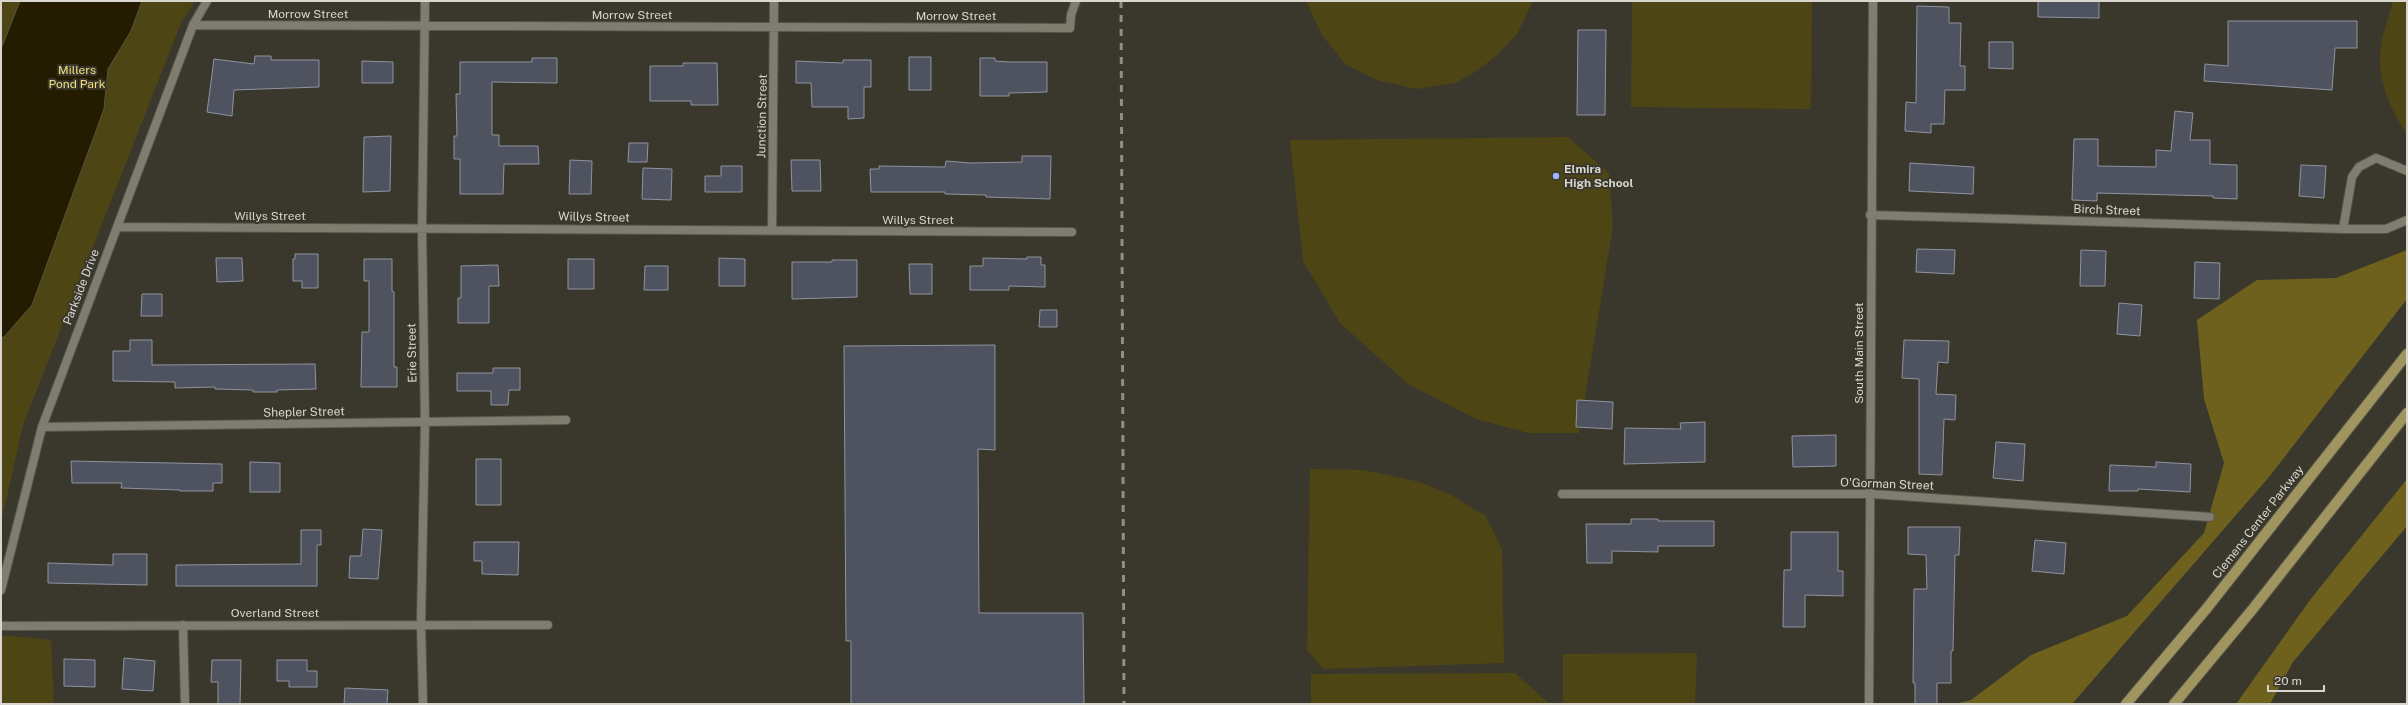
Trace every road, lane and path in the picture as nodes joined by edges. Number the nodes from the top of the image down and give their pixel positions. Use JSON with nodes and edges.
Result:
{"nodes":[{"id":1,"x":207,"y":1,"type":"edge"},
{"id":2,"x":425,"y":1,"type":"edge"},
{"id":3,"x":774,"y":1,"type":"edge"},
{"id":4,"x":1076,"y":1,"type":"edge"},
{"id":5,"x":1873,"y":1,"type":"edge"},
{"id":6,"x":193,"y":25,"type":"junction"},
{"id":7,"x":425,"y":26,"type":"junction"},
{"id":8,"x":775,"y":27,"type":"junction"},
{"id":9,"x":2407,"y":170,"type":"edge"},
{"id":10,"x":1870,"y":215,"type":"junction"},
{"id":11,"x":2407,"y":220,"type":"edge"},
{"id":12,"x":116,"y":227,"type":"junction"},
{"id":13,"x":422,"y":228,"type":"junction"},
{"id":14,"x":2343,"y":229,"type":"junction"},
{"id":15,"x":772,"y":231,"type":"junction"},
{"id":16,"x":1072,"y":232,"type":"dead end"},
{"id":17,"x":2407,"y":354,"type":"edge"},
{"id":18,"x":2407,"y":413,"type":"edge"},
{"id":19,"x":566,"y":420,"type":"dead end"},
{"id":20,"x":426,"y":423,"type":"junction"},
{"id":21,"x":42,"y":427,"type":"junction"},
{"id":22,"x":1562,"y":494,"type":"dead end"},
{"id":23,"x":1872,"y":494,"type":"junction"},
{"id":24,"x":2210,"y":517,"type":"dead end"},
{"id":25,"x":1,"y":590,"type":"edge"},
{"id":26,"x":421,"y":624,"type":"junction"},
{"id":27,"x":183,"y":625,"type":"junction"},
{"id":28,"x":548,"y":625,"type":"dead end"},
{"id":29,"x":1,"y":626,"type":"edge"},
{"id":30,"x":185,"y":704,"type":"edge"},
{"id":31,"x":423,"y":704,"type":"edge"},
{"id":32,"x":1869,"y":704,"type":"edge"},
{"id":33,"x":2126,"y":704,"type":"edge"},
{"id":34,"x":2174,"y":704,"type":"edge"}],
"edges":[{"from":1,"to":6,"type":"street","name":"Parkside Drive"},
{"from":2,"to":7,"type":"street","name":"Erie Street"},
{"from":3,"to":8,"type":"street","name":"Junction Street"},
{"from":4,"to":8,"type":"street","name":"Morrow Street"},
{"from":5,"to":10,"type":"street","name":"South Main Street"},
{"from":6,"to":7,"type":"street","name":"Morrow Street"},
{"from":6,"to":12,"type":"street","name":"Parkside Drive"},
{"from":7,"to":8,"type":"street","name":"Morrow Street"},
{"from":7,"to":13,"type":"street","name":"Erie Street"},
{"from":8,"to":15,"type":"street","name":"Junction Street"},
{"from":9,"to":14,"type":"street"},
{"from":10,"to":14,"type":"street","name":"Birch Street"},
{"from":10,"to":23,"type":"street","name":"South Main Street"},
{"from":11,"to":14,"type":"street","name":"Birch Street"},
{"from":12,"to":13,"type":"street","name":"Willys Street"},
{"from":12,"to":21,"type":"street","name":"Parkside Drive"},
{"from":13,"to":15,"type":"street","name":"Willys Street"},
{"from":13,"to":20,"type":"street","name":"Erie Street"},
{"from":15,"to":16,"type":"street","name":"Willys Street"},
{"from":17,"to":33,"type":"main road","name":"Clemens Center Parkway"},
{"from":18,"to":34,"type":"main road"},
{"from":19,"to":20,"type":"street","name":"Shepler Street"},
{"from":20,"to":21,"type":"street","name":"Shepler Street"},
{"from":20,"to":26,"type":"street","name":"Erie Street"},
{"from":21,"to":25,"type":"street","name":"Parkside Drive"},
{"from":22,"to":23,"type":"street","name":"O'Gorman Street"},
{"from":23,"to":24,"type":"street","name":"O'Gorman Street"},
{"from":23,"to":32,"type":"street","name":"South Main Street"},
{"from":26,"to":27,"type":"street","name":"Overland Street"},
{"from":26,"to":28,"type":"street","name":"Overland Street"},
{"from":26,"to":31,"type":"street","name":"Erie Street"},
{"from":27,"to":29,"type":"street","name":"Overland Street"},
{"from":27,"to":30,"type":"street"}]}
